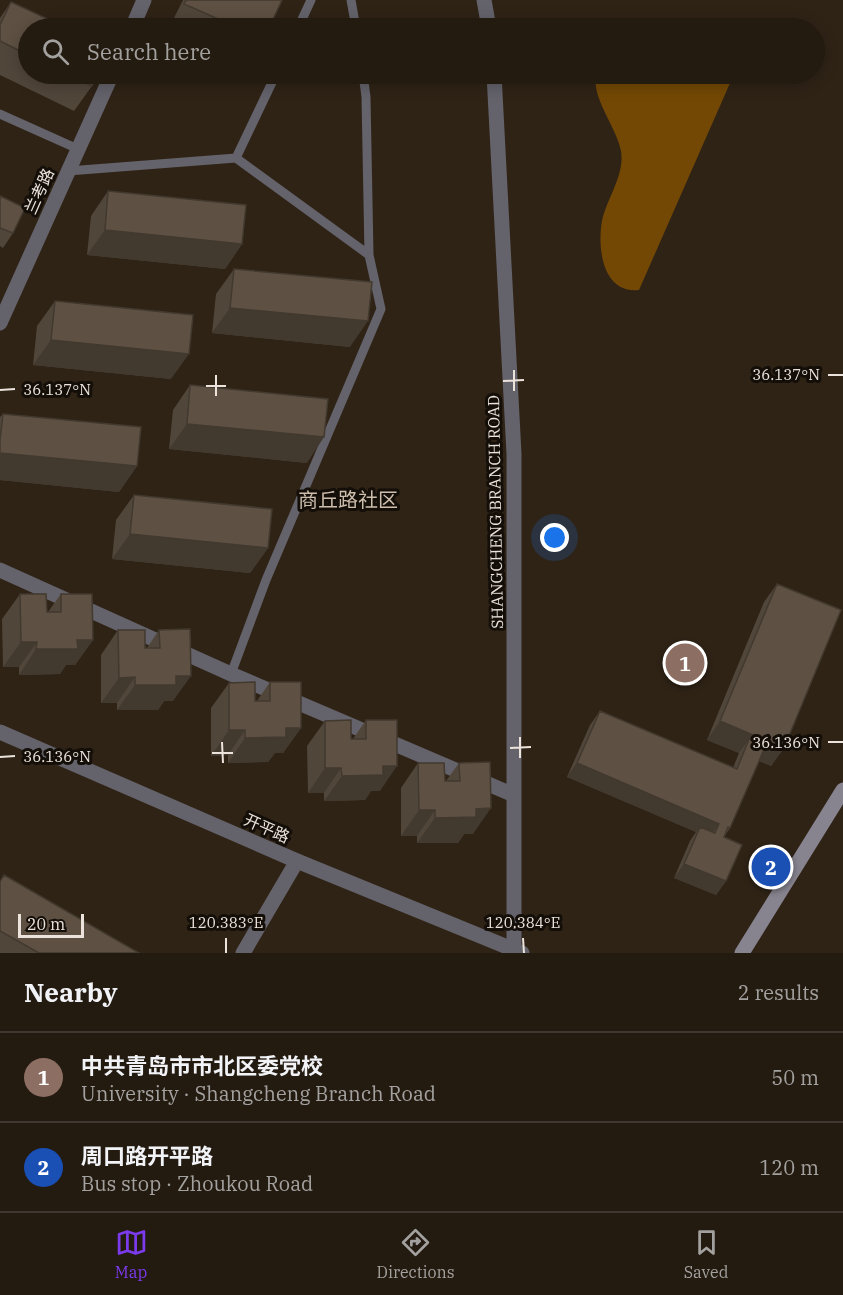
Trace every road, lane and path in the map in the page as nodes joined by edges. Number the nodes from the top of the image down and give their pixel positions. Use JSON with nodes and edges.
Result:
{"nodes":[{"id":1,"x":144,"y":0,"type":"edge"},
{"id":2,"x":311,"y":0,"type":"edge"},
{"id":3,"x":351,"y":0,"type":"edge"},
{"id":4,"x":484,"y":0,"type":"edge"},
{"id":5,"x":136,"y":18,"type":"edge"},
{"id":6,"x":302,"y":18,"type":"edge"},
{"id":7,"x":354,"y":18,"type":"edge"},
{"id":8,"x":487,"y":18,"type":"edge"},
{"id":9,"x":107,"y":84,"type":"edge"},
{"id":10,"x":271,"y":84,"type":"edge"},
{"id":11,"x":364,"y":84,"type":"edge"},
{"id":12,"x":495,"y":84,"type":"edge"},
{"id":13,"x":0,"y":114,"type":"edge"},
{"id":14,"x":78,"y":149,"type":"junction"},
{"id":15,"x":236,"y":158,"type":"junction"},
{"id":16,"x":68,"y":171,"type":"junction"},
{"id":17,"x":369,"y":255,"type":"junction"},
{"id":18,"x":0,"y":323,"type":"edge"},
{"id":19,"x":0,"y":570,"type":"edge"},
{"id":20,"x":231,"y":674,"type":"junction"},
{"id":21,"x":0,"y":732,"type":"edge"},
{"id":22,"x":843,"y":790,"type":"edge"},
{"id":23,"x":514,"y":795,"type":"junction"},
{"id":24,"x":297,"y":861,"type":"junction"},
{"id":25,"x":518,"y":951,"type":"edge"},
{"id":26,"x":243,"y":953,"type":"edge"},
{"id":27,"x":742,"y":953,"type":"edge"}],
"edges":[{"from":1,"to":5,"type":"street"},
{"from":2,"to":6,"type":"lane"},
{"from":3,"to":7,"type":"lane"},
{"from":4,"to":8,"type":"street"},
{"from":9,"to":14,"type":"street","name":"兰考路"},
{"from":10,"to":15,"type":"lane"},
{"from":11,"to":17,"type":"lane"},
{"from":12,"to":23,"type":"street","name":"SHANGCHENG BRANCH ROAD"},
{"from":13,"to":14,"type":"lane"},
{"from":14,"to":16,"type":"street","name":"兰考路"},
{"from":15,"to":16,"type":"lane"},
{"from":15,"to":17,"type":"lane"},
{"from":16,"to":18,"type":"street","name":"兰考路"},
{"from":17,"to":20,"type":"lane"},
{"from":19,"to":20,"type":"street"},
{"from":20,"to":23,"type":"street"},
{"from":21,"to":24,"type":"street","name":"开平路"},
{"from":22,"to":27,"type":"main road"},
{"from":23,"to":25,"type":"street","name":"SHANGCHENG BRANCH ROAD"},
{"from":24,"to":25,"type":"street","name":"开平路"},
{"from":24,"to":26,"type":"street"}]}
